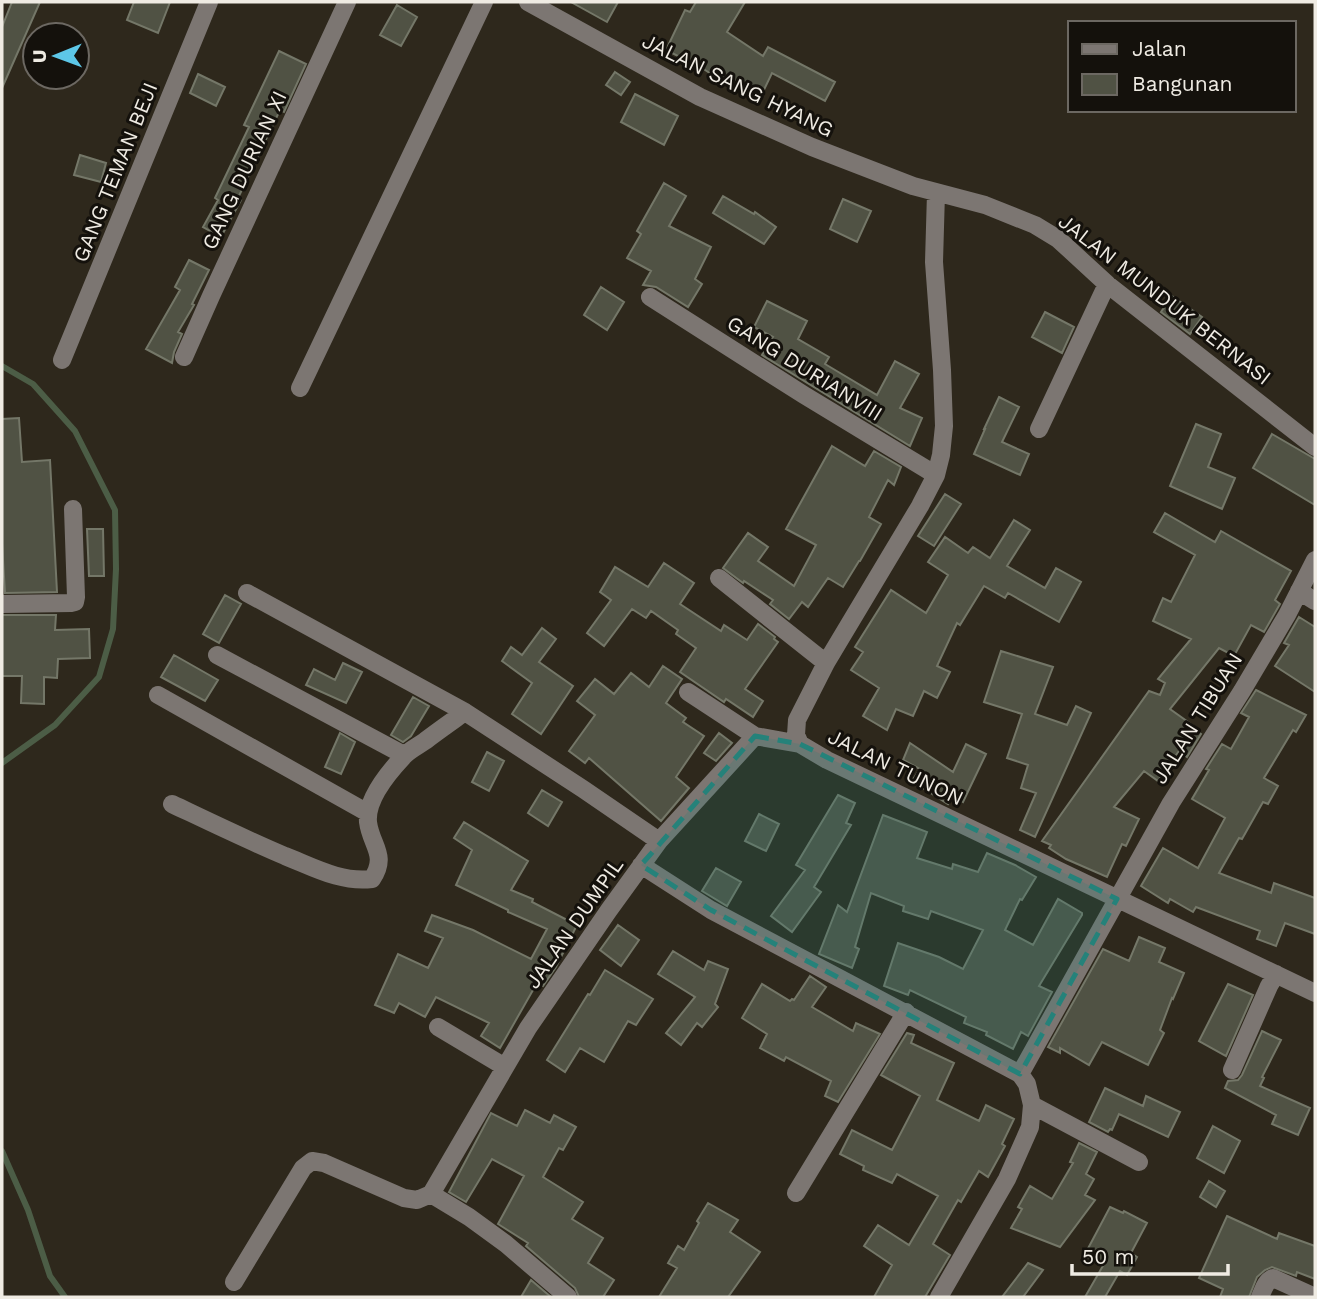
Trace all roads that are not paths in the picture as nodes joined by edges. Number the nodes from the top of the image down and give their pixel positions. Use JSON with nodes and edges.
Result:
{"nodes":[{"id":1,"x":209,"y":2,"type":"edge"},
{"id":2,"x":346,"y":2,"type":"edge"},
{"id":3,"x":484,"y":2,"type":"edge"},
{"id":4,"x":528,"y":2,"type":"edge"},
{"id":5,"x":547,"y":7,"type":"edge"},
{"id":6,"x":936,"y":193,"type":"junction"},
{"id":7,"x":1107,"y":284,"type":"junction"},
{"id":8,"x":650,"y":297,"type":"dead end"},
{"id":9,"x":184,"y":357,"type":"dead end"},
{"id":10,"x":62,"y":359,"type":"dead end"},
{"id":11,"x":300,"y":388,"type":"dead end"},
{"id":12,"x":1040,"y":429,"type":"dead end"},
{"id":13,"x":1315,"y":447,"type":"edge"},
{"id":14,"x":936,"y":475,"type":"junction"},
{"id":15,"x":73,"y":509,"type":"dead end"},
{"id":16,"x":1315,"y":560,"type":"edge"},
{"id":17,"x":719,"y":578,"type":"dead end"},
{"id":18,"x":1299,"y":591,"type":"junction"},
{"id":19,"x":247,"y":593,"type":"dead end"},
{"id":20,"x":1315,"y":601,"type":"edge"},
{"id":21,"x":2,"y":604,"type":"edge"},
{"id":22,"x":218,"y":655,"type":"dead end"},
{"id":23,"x":826,"y":663,"type":"junction"},
{"id":24,"x":688,"y":692,"type":"dead end"},
{"id":25,"x":158,"y":695,"type":"dead end"},
{"id":26,"x":465,"y":712,"type":"junction"},
{"id":27,"x":755,"y":736,"type":"junction"},
{"id":28,"x":800,"y":744,"type":"junction"},
{"id":29,"x":404,"y":755,"type":"junction"},
{"id":30,"x":172,"y":804,"type":"dead end"},
{"id":31,"x":369,"y":813,"type":"junction"},
{"id":32,"x":659,"y":841,"type":"junction"},
{"id":33,"x":641,"y":865,"type":"junction"},
{"id":34,"x":1117,"y":899,"type":"junction"},
{"id":35,"x":1276,"y":974,"type":"junction"},
{"id":36,"x":1315,"y":993,"type":"edge"},
{"id":37,"x":906,"y":1012,"type":"junction"},
{"id":38,"x":438,"y":1027,"type":"dead end"},
{"id":39,"x":505,"y":1068,"type":"junction"},
{"id":40,"x":1232,"y":1070,"type":"dead end"},
{"id":41,"x":1020,"y":1074,"type":"junction"},
{"id":42,"x":1032,"y":1105,"type":"junction"},
{"id":43,"x":1139,"y":1162,"type":"dead end"},
{"id":44,"x":796,"y":1193,"type":"dead end"},
{"id":45,"x":431,"y":1194,"type":"junction"},
{"id":46,"x":234,"y":1282,"type":"dead end"},
{"id":47,"x":568,"y":1297,"type":"edge"},
{"id":48,"x":939,"y":1297,"type":"edge"},
{"id":49,"x":1260,"y":1297,"type":"edge"},
{"id":50,"x":1315,"y":1297,"type":"edge"}],
"edges":[{"from":1,"to":10,"type":"street","name":"GANG TEMAN BEJI"},
{"from":2,"to":9,"type":"street","name":"GANG DURIAN XI"},
{"from":3,"to":11,"type":"street"},
{"from":4,"to":5,"type":"street","name":"JALAN SANG HYANG"},
{"from":5,"to":6,"type":"street","name":"JALAN SANG HYANG"},
{"from":6,"to":7,"type":"street","name":"JALAN MUNDUK BERNASI"},
{"from":6,"to":14,"type":"street","name":"JALAN TUNON"},
{"from":7,"to":12,"type":"street"},
{"from":7,"to":13,"type":"street","name":"JALAN MUNDUK BERNASI"},
{"from":8,"to":14,"type":"street","name":"GANG DURIANVIII"},
{"from":14,"to":23,"type":"street","name":"JALAN TUNON"},
{"from":15,"to":21,"type":"street"},
{"from":16,"to":18,"type":"street","name":"JALAN TIBUAN"},
{"from":17,"to":23,"type":"street"},
{"from":18,"to":20,"type":"street"},
{"from":18,"to":34,"type":"street","name":"JALAN TIBUAN"},
{"from":19,"to":26,"type":"street"},
{"from":22,"to":29,"type":"street"},
{"from":23,"to":28,"type":"street","name":"JALAN TUNON"},
{"from":24,"to":27,"type":"street"},
{"from":25,"to":31,"type":"street"},
{"from":26,"to":29,"type":"street"},
{"from":26,"to":32,"type":"street"},
{"from":27,"to":28,"type":"street"},
{"from":27,"to":32,"type":"street","name":"JALAN DUMPIL"},
{"from":28,"to":34,"type":"street","name":"JALAN TUNON"},
{"from":29,"to":31,"type":"street"},
{"from":30,"to":31,"type":"street"},
{"from":32,"to":33,"type":"street","name":"JALAN DUMPIL"},
{"from":33,"to":37,"type":"street"},
{"from":33,"to":39,"type":"street","name":"JALAN DUMPIL"},
{"from":34,"to":35,"type":"street","name":"JALAN TUNON"},
{"from":34,"to":41,"type":"street","name":"JALAN TIBUAN"},
{"from":35,"to":36,"type":"street","name":"JALAN TUNON"},
{"from":35,"to":40,"type":"street"},
{"from":37,"to":41,"type":"street"},
{"from":37,"to":44,"type":"street"},
{"from":38,"to":39,"type":"street"},
{"from":39,"to":45,"type":"street","name":"JALAN DUMPIL"},
{"from":41,"to":42,"type":"street"},
{"from":42,"to":43,"type":"street"},
{"from":42,"to":48,"type":"street"},
{"from":45,"to":46,"type":"street"},
{"from":45,"to":47,"type":"street"},
{"from":49,"to":50,"type":"street"}]}
